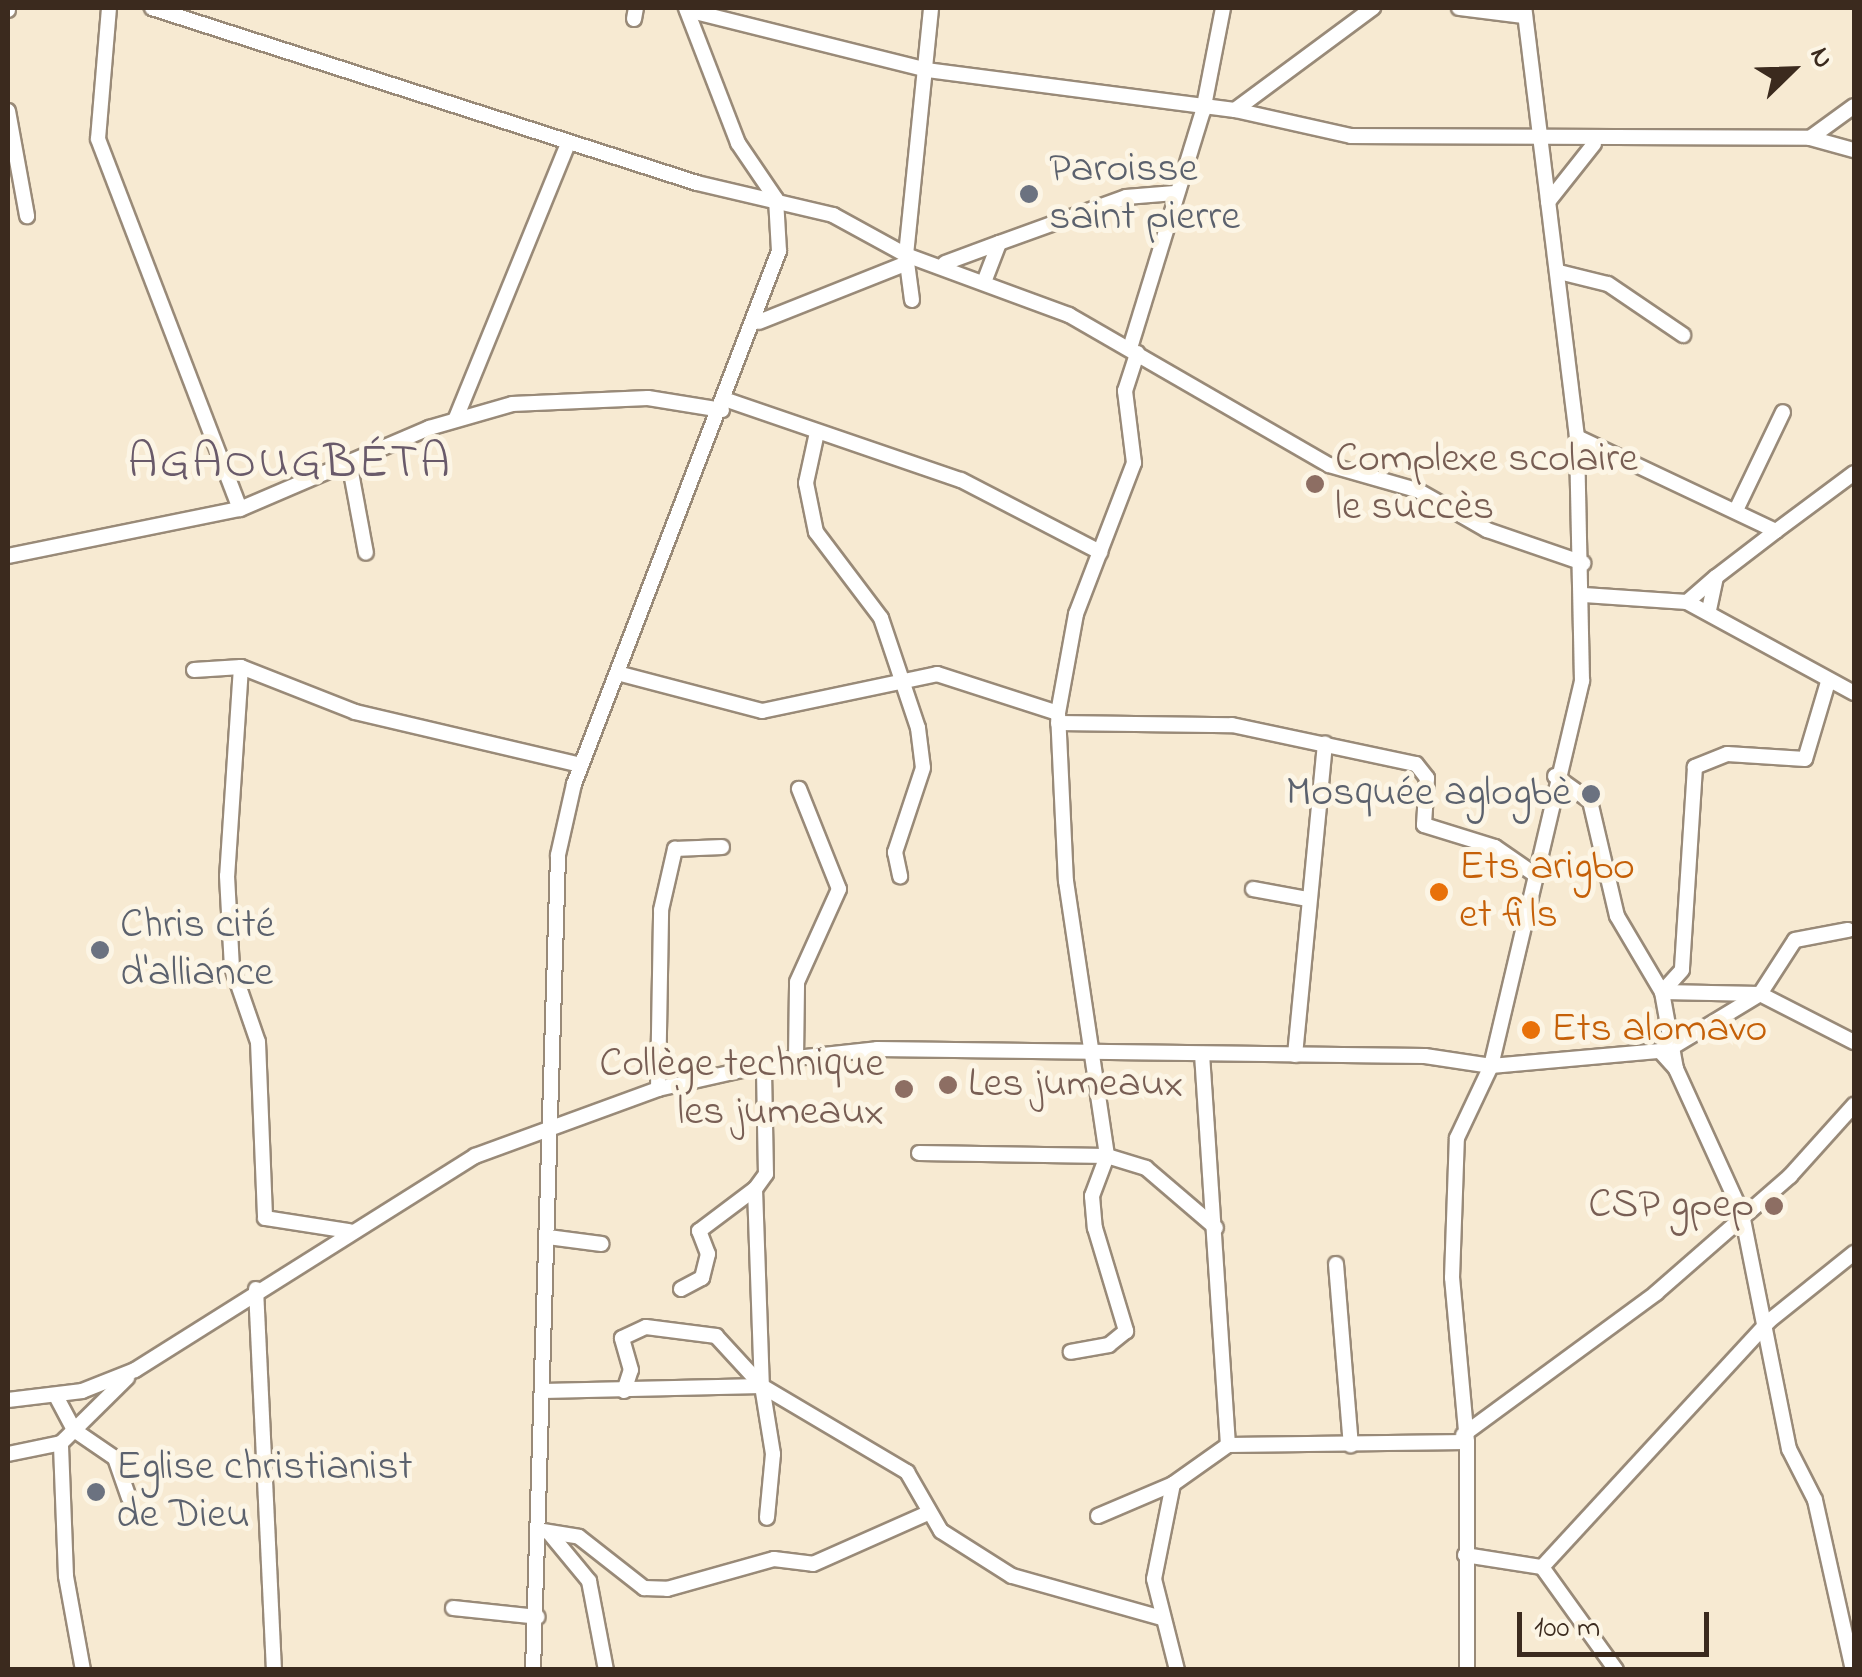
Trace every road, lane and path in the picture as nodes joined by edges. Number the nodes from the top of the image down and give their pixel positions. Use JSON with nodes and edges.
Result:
{"nodes":[{"id":1,"x":109,"y":8,"type":"edge"},
{"id":2,"x":152,"y":8,"type":"edge"},
{"id":3,"x":931,"y":8,"type":"edge"},
{"id":4,"x":1223,"y":8,"type":"edge"},
{"id":5,"x":1373,"y":8,"type":"edge"},
{"id":6,"x":1459,"y":8,"type":"edge"},
{"id":7,"x":687,"y":9,"type":"edge"},
{"id":8,"x":1524,"y":12,"type":"edge"},
{"id":9,"x":928,"y":70,"type":"junction"},
{"id":10,"x":1854,"y":106,"type":"edge"},
{"id":11,"x":1235,"y":110,"type":"junction"},
{"id":12,"x":1203,"y":111,"type":"junction"},
{"id":13,"x":8,"y":112,"type":"edge"},
{"id":14,"x":1537,"y":138,"type":"junction"},
{"id":15,"x":1810,"y":138,"type":"junction"},
{"id":16,"x":568,"y":143,"type":"junction"},
{"id":17,"x":1594,"y":144,"type":"junction"},
{"id":18,"x":1854,"y":150,"type":"edge"},
{"id":19,"x":1175,"y":193,"type":"junction"},
{"id":20,"x":776,"y":200,"type":"junction"},
{"id":21,"x":1548,"y":202,"type":"junction"},
{"id":22,"x":27,"y":216,"type":"dead end"},
{"id":23,"x":1000,"y":243,"type":"junction"},
{"id":24,"x":906,"y":259,"type":"junction"},
{"id":25,"x":944,"y":263,"type":"junction"},
{"id":26,"x":1559,"y":272,"type":"junction"},
{"id":27,"x":986,"y":277,"type":"junction"},
{"id":28,"x":912,"y":300,"type":"dead end"},
{"id":29,"x":758,"y":322,"type":"junction"},
{"id":30,"x":1682,"y":334,"type":"dead end"},
{"id":31,"x":1134,"y":351,"type":"junction"},
{"id":32,"x":724,"y":405,"type":"junction"},
{"id":33,"x":1783,"y":412,"type":"dead end"},
{"id":34,"x":456,"y":418,"type":"junction"},
{"id":35,"x":816,"y":437,"type":"junction"},
{"id":36,"x":1577,"y":437,"type":"junction"},
{"id":37,"x":350,"y":467,"type":"junction"},
{"id":38,"x":1854,"y":473,"type":"edge"},
{"id":39,"x":1738,"y":506,"type":"junction"},
{"id":40,"x":240,"y":510,"type":"junction"},
{"id":41,"x":1776,"y":531,"type":"junction"},
{"id":42,"x":366,"y":552,"type":"dead end"},
{"id":43,"x":1100,"y":552,"type":"junction"},
{"id":44,"x":8,"y":556,"type":"edge"},
{"id":45,"x":1582,"y":563,"type":"junction"},
{"id":46,"x":1716,"y":577,"type":"junction"},
{"id":47,"x":1584,"y":595,"type":"junction"},
{"id":48,"x":1687,"y":602,"type":"junction"},
{"id":49,"x":1709,"y":610,"type":"junction"},
{"id":50,"x":241,"y":667,"type":"junction"},
{"id":51,"x":194,"y":670,"type":"dead end"},
{"id":52,"x":621,"y":674,"type":"junction"},
{"id":53,"x":894,"y":676,"type":"junction"},
{"id":54,"x":1828,"y":682,"type":"junction"},
{"id":55,"x":1854,"y":692,"type":"edge"},
{"id":56,"x":1058,"y":718,"type":"junction"},
{"id":57,"x":1326,"y":743,"type":"junction"},
{"id":58,"x":581,"y":765,"type":"junction"},
{"id":59,"x":1555,"y":776,"type":"junction"},
{"id":60,"x":799,"y":789,"type":"dead end"},
{"id":61,"x":722,"y":847,"type":"dead end"},
{"id":62,"x":1534,"y":874,"type":"junction"},
{"id":63,"x":900,"y":876,"type":"dead end"},
{"id":64,"x":1253,"y":889,"type":"dead end"},
{"id":65,"x":1308,"y":899,"type":"junction"},
{"id":66,"x":1848,"y":930,"type":"dead end"},
{"id":67,"x":1662,"y":992,"type":"junction"},
{"id":68,"x":1760,"y":994,"type":"junction"},
{"id":69,"x":1854,"y":1042,"type":"edge"},
{"id":70,"x":1666,"y":1051,"type":"junction"},
{"id":71,"x":1094,"y":1054,"type":"junction"},
{"id":72,"x":1202,"y":1054,"type":"junction"},
{"id":73,"x":1295,"y":1055,"type":"junction"},
{"id":74,"x":796,"y":1058,"type":"junction"},
{"id":75,"x":1491,"y":1066,"type":"junction"},
{"id":76,"x":764,"y":1071,"type":"junction"},
{"id":77,"x":658,"y":1089,"type":"junction"},
{"id":78,"x":1854,"y":1105,"type":"edge"},
{"id":79,"x":551,"y":1126,"type":"junction"},
{"id":80,"x":919,"y":1153,"type":"dead end"},
{"id":81,"x":1107,"y":1156,"type":"junction"},
{"id":82,"x":756,"y":1188,"type":"junction"},
{"id":83,"x":1742,"y":1214,"type":"junction"},
{"id":84,"x":1216,"y":1228,"type":"junction"},
{"id":85,"x":355,"y":1230,"type":"junction"},
{"id":86,"x":548,"y":1237,"type":"junction"},
{"id":87,"x":602,"y":1244,"type":"dead end"},
{"id":88,"x":1854,"y":1253,"type":"edge"},
{"id":89,"x":1336,"y":1264,"type":"dead end"},
{"id":90,"x":256,"y":1288,"type":"junction"},
{"id":91,"x":680,"y":1289,"type":"dead end"},
{"id":92,"x":1770,"y":1322,"type":"junction"},
{"id":93,"x":1071,"y":1352,"type":"dead end"},
{"id":94,"x":135,"y":1370,"type":"junction"},
{"id":95,"x":762,"y":1386,"type":"junction"},
{"id":96,"x":543,"y":1391,"type":"junction"},
{"id":97,"x":624,"y":1391,"type":"junction"},
{"id":98,"x":56,"y":1396,"type":"junction"},
{"id":99,"x":8,"y":1400,"type":"edge"},
{"id":100,"x":74,"y":1430,"type":"junction"},
{"id":101,"x":1464,"y":1438,"type":"junction"},
{"id":102,"x":61,"y":1442,"type":"junction"},
{"id":103,"x":1228,"y":1445,"type":"junction"},
{"id":104,"x":1352,"y":1445,"type":"junction"},
{"id":105,"x":8,"y":1454,"type":"edge"},
{"id":106,"x":1173,"y":1484,"type":"junction"},
{"id":107,"x":128,"y":1498,"type":"dead end"},
{"id":108,"x":928,"y":1513,"type":"junction"},
{"id":109,"x":1098,"y":1516,"type":"dead end"},
{"id":110,"x":767,"y":1518,"type":"dead end"},
{"id":111,"x":547,"y":1533,"type":"junction"},
{"id":112,"x":1465,"y":1555,"type":"junction"},
{"id":113,"x":1542,"y":1567,"type":"junction"},
{"id":114,"x":453,"y":1608,"type":"dead end"},
{"id":115,"x":538,"y":1617,"type":"junction"},
{"id":116,"x":1161,"y":1618,"type":"junction"},
{"id":117,"x":83,"y":1670,"type":"edge"},
{"id":118,"x":274,"y":1670,"type":"edge"},
{"id":119,"x":533,"y":1670,"type":"edge"},
{"id":120,"x":606,"y":1670,"type":"edge"},
{"id":121,"x":1177,"y":1670,"type":"edge"},
{"id":122,"x":1466,"y":1670,"type":"edge"},
{"id":123,"x":1616,"y":1670,"type":"edge"},
{"id":124,"x":1853,"y":1670,"type":"edge"}],
"edges":[{"from":1,"to":40,"type":"street"},
{"from":2,"to":16,"type":"street"},
{"from":3,"to":9,"type":"street"},
{"from":4,"to":12,"type":"street"},
{"from":5,"to":11,"type":"street"},
{"from":6,"to":8,"type":"street"},
{"from":7,"to":9,"type":"street"},
{"from":7,"to":20,"type":"street"},
{"from":8,"to":14,"type":"street"},
{"from":9,"to":12,"type":"street"},
{"from":9,"to":24,"type":"street"},
{"from":10,"to":15,"type":"street"},
{"from":11,"to":12,"type":"street"},
{"from":11,"to":14,"type":"street"},
{"from":12,"to":19,"type":"street"},
{"from":13,"to":22,"type":"street"},
{"from":14,"to":17,"type":"street"},
{"from":14,"to":21,"type":"street"},
{"from":15,"to":17,"type":"street"},
{"from":15,"to":18,"type":"street"},
{"from":16,"to":20,"type":"street"},
{"from":16,"to":34,"type":"street"},
{"from":17,"to":21,"type":"street"},
{"from":19,"to":23,"type":"street"},
{"from":19,"to":31,"type":"street"},
{"from":20,"to":24,"type":"street"},
{"from":20,"to":29,"type":"street"},
{"from":21,"to":26,"type":"street"},
{"from":23,"to":25,"type":"street"},
{"from":23,"to":27,"type":"street"},
{"from":24,"to":25,"type":"street"},
{"from":24,"to":28,"type":"street"},
{"from":24,"to":29,"type":"street"},
{"from":25,"to":27,"type":"street"},
{"from":26,"to":30,"type":"street"},
{"from":26,"to":36,"type":"street"},
{"from":27,"to":31,"type":"street"},
{"from":29,"to":32,"type":"street"},
{"from":31,"to":43,"type":"street"},
{"from":31,"to":45,"type":"street"},
{"from":32,"to":34,"type":"street"},
{"from":32,"to":35,"type":"street"},
{"from":32,"to":52,"type":"street"},
{"from":33,"to":39,"type":"street"},
{"from":34,"to":37,"type":"street"},
{"from":35,"to":43,"type":"street"},
{"from":35,"to":53,"type":"street"},
{"from":36,"to":39,"type":"street"},
{"from":36,"to":45,"type":"street"},
{"from":37,"to":40,"type":"street"},
{"from":37,"to":42,"type":"street"},
{"from":38,"to":41,"type":"street"},
{"from":39,"to":41,"type":"street"},
{"from":40,"to":44,"type":"street"},
{"from":41,"to":46,"type":"street"},
{"from":43,"to":56,"type":"street"},
{"from":45,"to":47,"type":"street"},
{"from":46,"to":48,"type":"street"},
{"from":46,"to":49,"type":"street"},
{"from":47,"to":48,"type":"street"},
{"from":47,"to":59,"type":"street"},
{"from":48,"to":49,"type":"street"},
{"from":49,"to":54,"type":"street"},
{"from":50,"to":51,"type":"street"},
{"from":50,"to":58,"type":"street"},
{"from":50,"to":85,"type":"street"},
{"from":52,"to":53,"type":"street"},
{"from":52,"to":58,"type":"street"},
{"from":53,"to":56,"type":"street"},
{"from":53,"to":63,"type":"street"},
{"from":54,"to":55,"type":"street"},
{"from":54,"to":67,"type":"street"},
{"from":56,"to":57,"type":"street"},
{"from":56,"to":71,"type":"street"},
{"from":57,"to":62,"type":"street"},
{"from":57,"to":65,"type":"street"},
{"from":58,"to":79,"type":"street"},
{"from":59,"to":62,"type":"street"},
{"from":59,"to":67,"type":"street"},
{"from":60,"to":74,"type":"street"},
{"from":61,"to":77,"type":"street"},
{"from":62,"to":75,"type":"street"},
{"from":64,"to":65,"type":"street"},
{"from":65,"to":73,"type":"street"},
{"from":66,"to":68,"type":"street"},
{"from":67,"to":68,"type":"street"},
{"from":67,"to":70,"type":"street"},
{"from":68,"to":69,"type":"street"},
{"from":68,"to":70,"type":"street"},
{"from":70,"to":75,"type":"street"},
{"from":70,"to":83,"type":"street"},
{"from":71,"to":72,"type":"street"},
{"from":71,"to":74,"type":"street"},
{"from":71,"to":81,"type":"street"},
{"from":72,"to":73,"type":"street"},
{"from":72,"to":84,"type":"street"},
{"from":73,"to":75,"type":"street"},
{"from":74,"to":76,"type":"street"},
{"from":75,"to":101,"type":"street"},
{"from":76,"to":77,"type":"street"},
{"from":76,"to":82,"type":"street"},
{"from":77,"to":79,"type":"street"},
{"from":78,"to":83,"type":"street"},
{"from":79,"to":85,"type":"street"},
{"from":79,"to":86,"type":"street"},
{"from":80,"to":81,"type":"street"},
{"from":81,"to":84,"type":"street"},
{"from":81,"to":93,"type":"street"},
{"from":82,"to":91,"type":"street"},
{"from":82,"to":95,"type":"street"},
{"from":83,"to":92,"type":"street"},
{"from":83,"to":101,"type":"street"},
{"from":84,"to":103,"type":"street"},
{"from":85,"to":90,"type":"street"},
{"from":86,"to":87,"type":"street"},
{"from":86,"to":96,"type":"street"},
{"from":88,"to":92,"type":"street"},
{"from":89,"to":104,"type":"street"},
{"from":90,"to":94,"type":"street"},
{"from":90,"to":118,"type":"street"},
{"from":92,"to":113,"type":"street"},
{"from":92,"to":124,"type":"street"},
{"from":94,"to":98,"type":"street"},
{"from":94,"to":100,"type":"street"},
{"from":95,"to":97,"type":"street"},
{"from":95,"to":97,"type":"street"},
{"from":95,"to":108,"type":"street"},
{"from":95,"to":110,"type":"street"},
{"from":96,"to":97,"type":"street"},
{"from":96,"to":111,"type":"street"},
{"from":98,"to":99,"type":"street"},
{"from":98,"to":100,"type":"street"},
{"from":100,"to":102,"type":"street"},
{"from":100,"to":107,"type":"street"},
{"from":101,"to":104,"type":"street"},
{"from":101,"to":112,"type":"street"},
{"from":102,"to":105,"type":"street"},
{"from":102,"to":117,"type":"street"},
{"from":103,"to":104,"type":"street"},
{"from":103,"to":106,"type":"street"},
{"from":106,"to":109,"type":"street"},
{"from":106,"to":116,"type":"street"},
{"from":108,"to":111,"type":"street"},
{"from":108,"to":116,"type":"street"},
{"from":111,"to":115,"type":"street"},
{"from":111,"to":120,"type":"street"},
{"from":112,"to":113,"type":"street"},
{"from":112,"to":122,"type":"street"},
{"from":113,"to":123,"type":"street"},
{"from":114,"to":115,"type":"street"},
{"from":115,"to":119,"type":"street"},
{"from":116,"to":121,"type":"street"}]}
